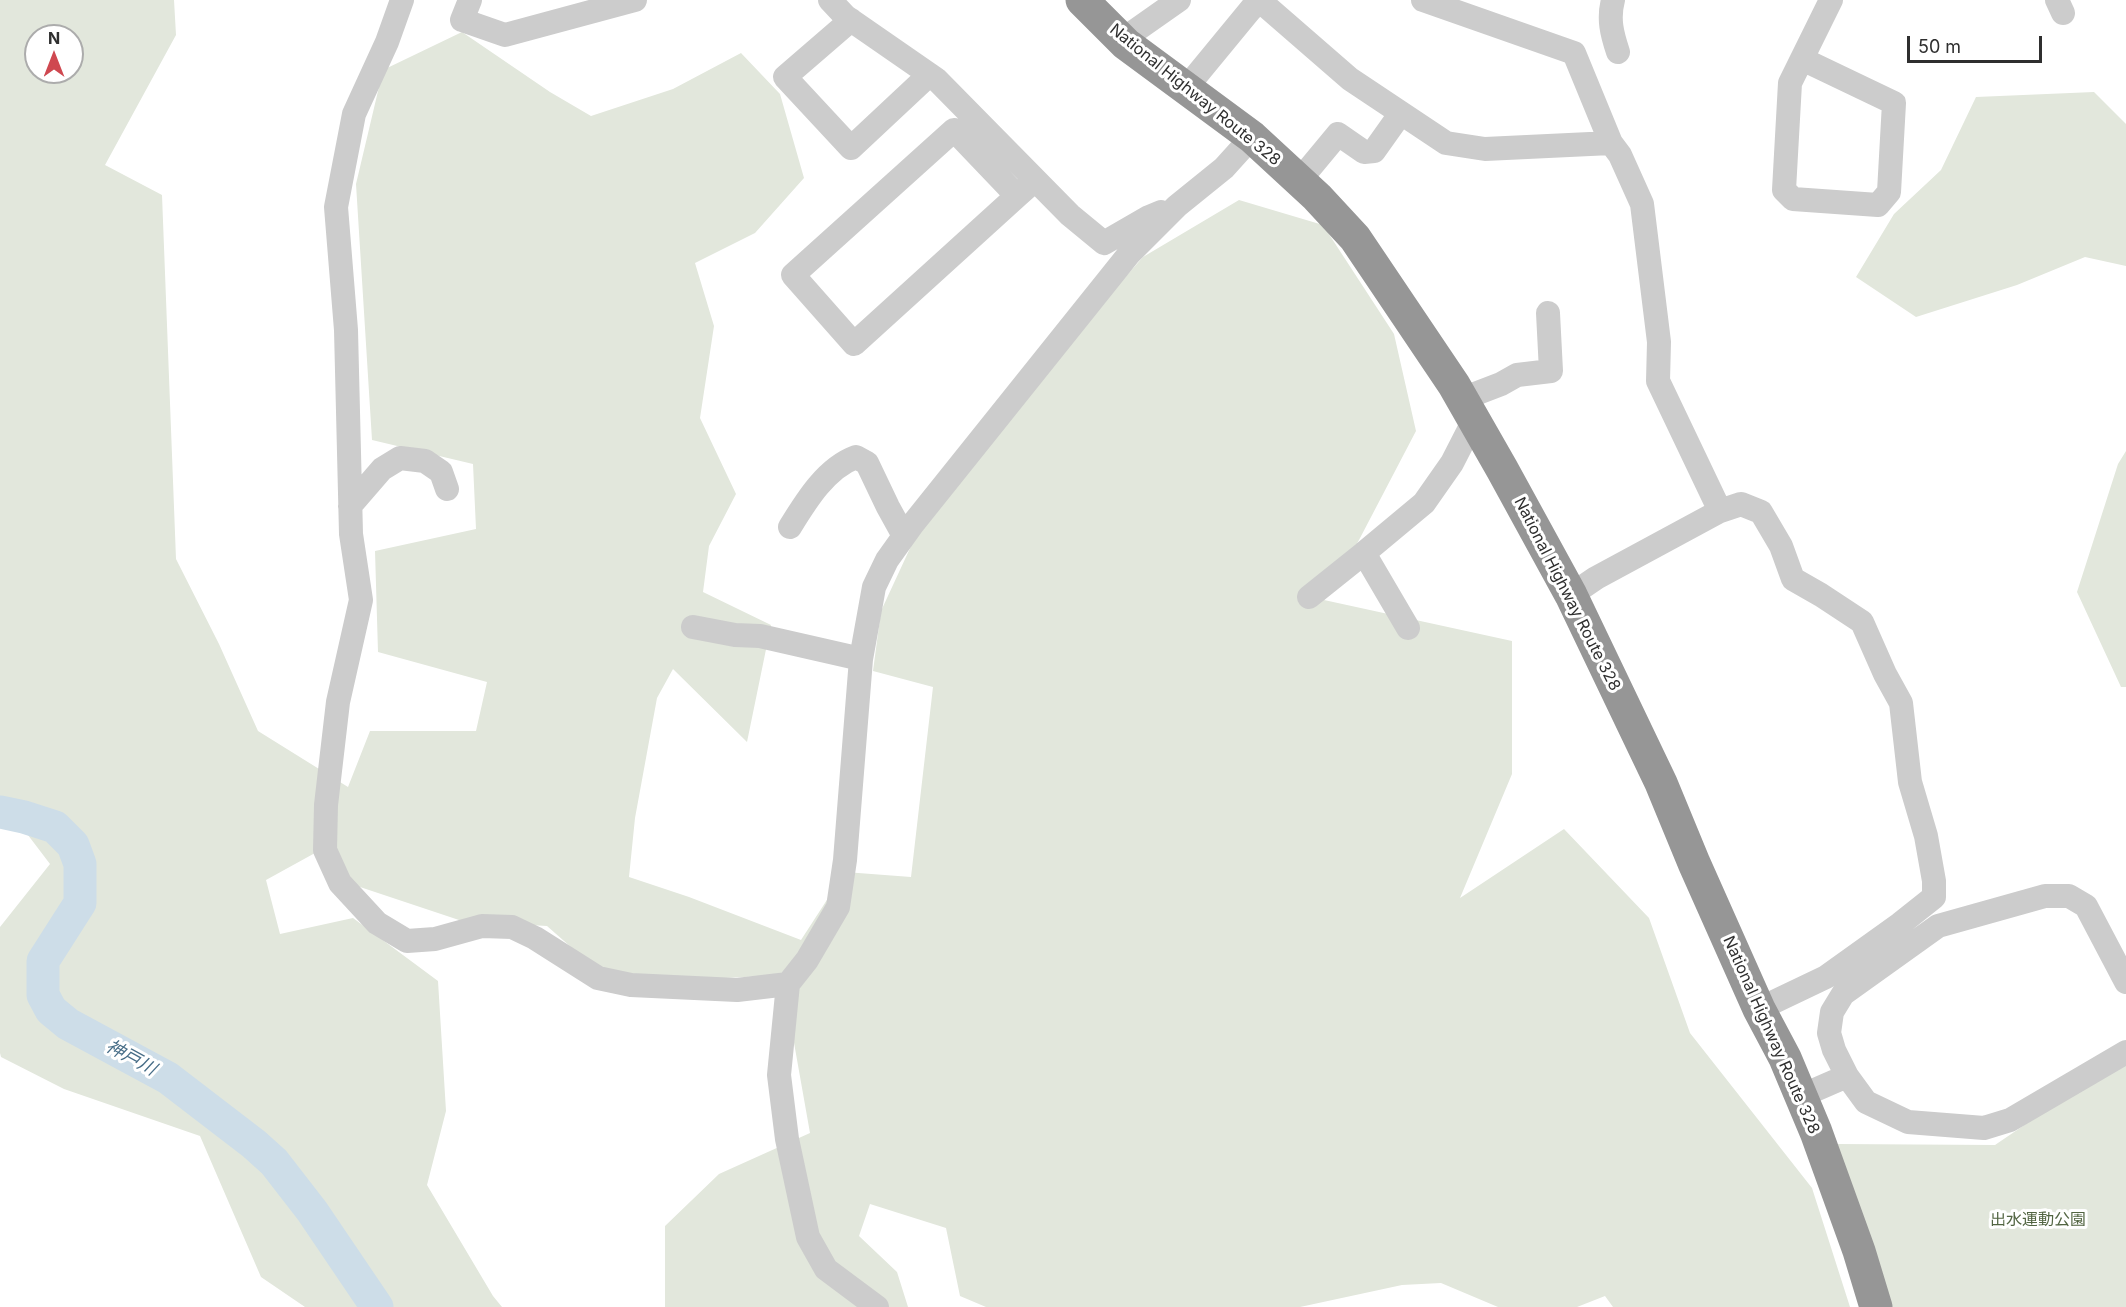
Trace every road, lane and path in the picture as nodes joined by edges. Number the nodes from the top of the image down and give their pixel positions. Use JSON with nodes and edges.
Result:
{"nodes":[{"id":1,"x":402,"y":0,"type":"edge"},
{"id":2,"x":470,"y":0,"type":"edge"},
{"id":3,"x":635,"y":0,"type":"edge"},
{"id":4,"x":830,"y":0,"type":"edge"},
{"id":5,"x":1082,"y":0,"type":"edge"},
{"id":6,"x":1179,"y":0,"type":"edge"},
{"id":7,"x":1260,"y":0,"type":"edge"},
{"id":8,"x":1423,"y":0,"type":"edge"},
{"id":9,"x":1613,"y":0,"type":"edge"},
{"id":10,"x":1831,"y":0,"type":"edge"},
{"id":11,"x":851,"y":20,"type":"junction"},
{"id":12,"x":1122,"y":40,"type":"junction"},
{"id":13,"x":1618,"y":52,"type":"dead end"},
{"id":14,"x":1802,"y":58,"type":"junction"},
{"id":15,"x":929,"y":75,"type":"junction"},
{"id":16,"x":1186,"y":88,"type":"junction"},
{"id":17,"x":1401,"y":113,"type":"junction"},
{"id":18,"x":1252,"y":137,"type":"junction"},
{"id":19,"x":1611,"y":142,"type":"junction"},
{"id":20,"x":1299,"y":181,"type":"junction"},
{"id":21,"x":1026,"y":188,"type":"junction"},
{"id":22,"x":1177,"y":206,"type":"junction"},
{"id":23,"x":1548,"y":313,"type":"dead end"},
{"id":24,"x":1468,"y":410,"type":"junction"},
{"id":25,"x":447,"y":489,"type":"dead end"},
{"id":26,"x":350,"y":506,"type":"junction"},
{"id":27,"x":1720,"y":511,"type":"junction"},
{"id":28,"x":790,"y":528,"type":"dead end"},
{"id":29,"x":904,"y":536,"type":"junction"},
{"id":30,"x":1364,"y":553,"type":"junction"},
{"id":31,"x":1571,"y":595,"type":"junction"},
{"id":32,"x":1309,"y":597,"type":"dead end"},
{"id":33,"x":693,"y":627,"type":"dead end"},
{"id":34,"x":1408,"y":628,"type":"dead end"},
{"id":35,"x":861,"y":659,"type":"junction"},
{"id":36,"x":2126,"y":982,"type":"edge"},
{"id":37,"x":788,"y":984,"type":"junction"},
{"id":38,"x":1759,"y":1009,"type":"junction"},
{"id":39,"x":2126,"y":1052,"type":"edge"},
{"id":40,"x":1847,"y":1076,"type":"junction"},
{"id":41,"x":1801,"y":1096,"type":"junction"},
{"id":42,"x":877,"y":1307,"type":"edge"},
{"id":43,"x":1876,"y":1307,"type":"edge"}],
"edges":[{"from":1,"to":26,"type":"street"},
{"from":2,"to":3,"type":"street"},
{"from":4,"to":11,"type":"street"},
{"from":5,"to":12,"type":"highway","name":"National Highway Route 328"},
{"from":6,"to":12,"type":"street"},
{"from":7,"to":16,"type":"street"},
{"from":7,"to":17,"type":"street"},
{"from":8,"to":19,"type":"street"},
{"from":9,"to":13,"type":"street"},
{"from":10,"to":14,"type":"street"},
{"from":11,"to":15,"type":"street"},
{"from":11,"to":15,"type":"street"},
{"from":12,"to":16,"type":"highway","name":"National Highway Route 328"},
{"from":14,"to":14,"type":"street"},
{"from":15,"to":21,"type":"street"},
{"from":16,"to":18,"type":"highway","name":"National Highway Route 328"},
{"from":17,"to":19,"type":"street"},
{"from":17,"to":20,"type":"street"},
{"from":18,"to":20,"type":"highway","name":"National Highway Route 328"},
{"from":18,"to":22,"type":"street"},
{"from":19,"to":27,"type":"street"},
{"from":20,"to":24,"type":"highway","name":"National Highway Route 328"},
{"from":21,"to":21,"type":"street"},
{"from":21,"to":22,"type":"street"},
{"from":22,"to":29,"type":"street"},
{"from":23,"to":24,"type":"street"},
{"from":24,"to":30,"type":"street"},
{"from":24,"to":31,"type":"highway","name":"National Highway Route 328"},
{"from":25,"to":26,"type":"street"},
{"from":26,"to":37,"type":"street"},
{"from":27,"to":31,"type":"street"},
{"from":27,"to":38,"type":"street"},
{"from":28,"to":29,"type":"street"},
{"from":29,"to":35,"type":"street"},
{"from":30,"to":32,"type":"street"},
{"from":30,"to":34,"type":"street"},
{"from":31,"to":38,"type":"highway","name":"National Highway Route 328"},
{"from":33,"to":35,"type":"street"},
{"from":35,"to":37,"type":"street"},
{"from":36,"to":40,"type":"street"},
{"from":37,"to":42,"type":"street"},
{"from":38,"to":41,"type":"highway","name":"National Highway Route 328"},
{"from":39,"to":40,"type":"street"},
{"from":40,"to":41,"type":"street"},
{"from":41,"to":43,"type":"highway","name":"National Highway Route 328"}]}
